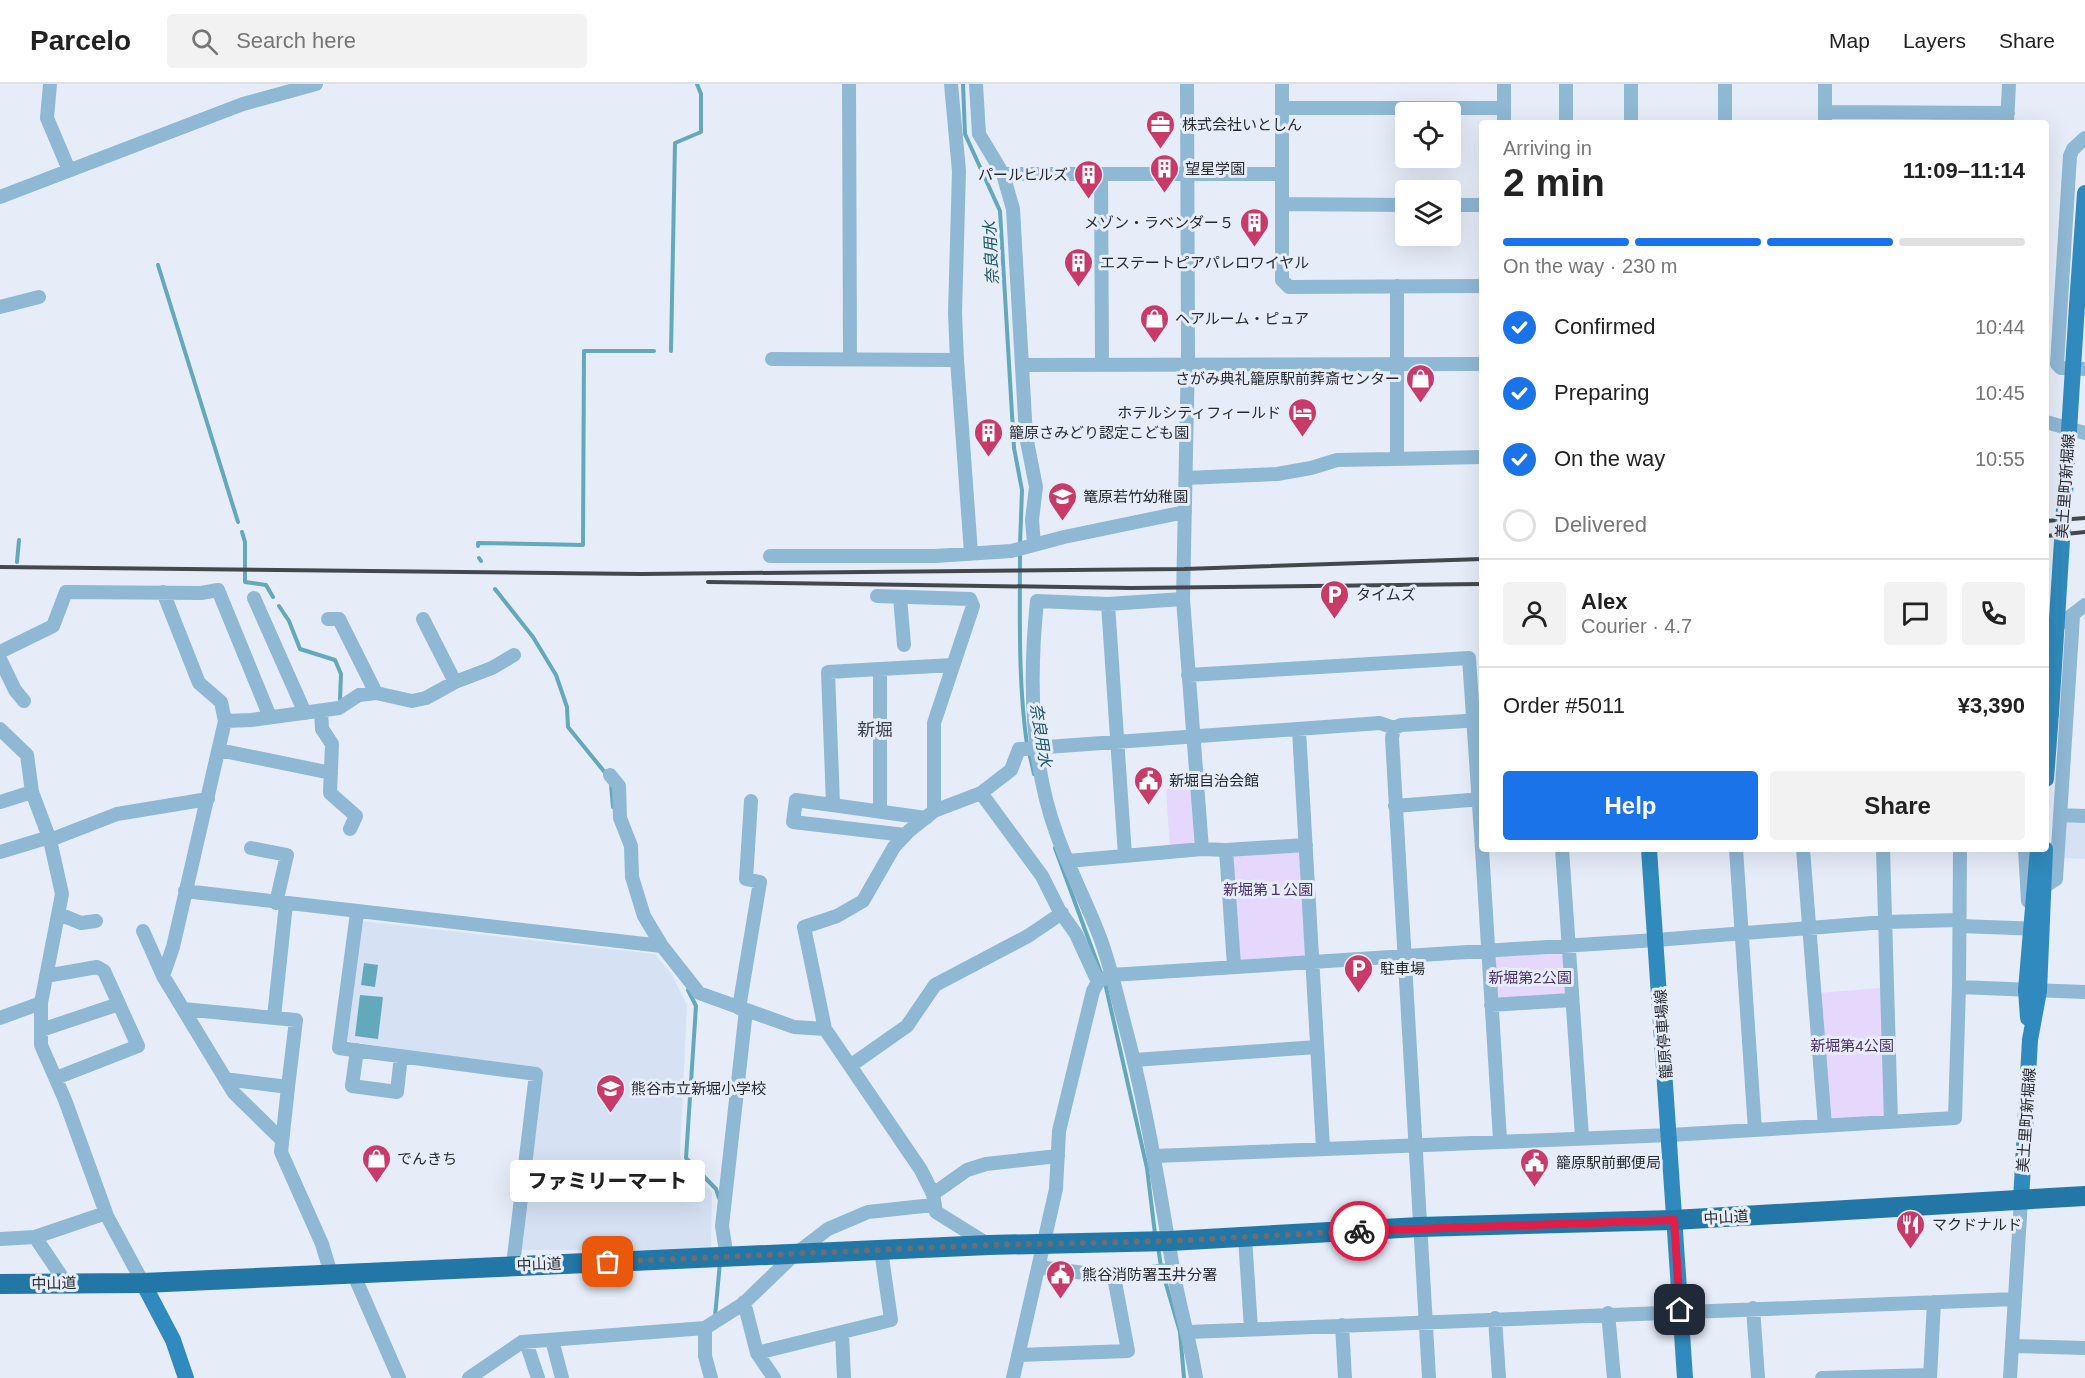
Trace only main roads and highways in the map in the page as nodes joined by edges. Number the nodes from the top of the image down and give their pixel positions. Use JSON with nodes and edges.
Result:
{"nodes":[{"id":1,"x":2085,"y":193,"type":"edge"},
{"id":2,"x":2049,"y":739,"type":"edge"},
{"id":3,"x":1649,"y":852,"type":"edge"},
{"id":4,"x":2038,"y":852,"type":"edge"},
{"id":5,"x":2044,"y":852,"type":"edge"},
{"id":6,"x":2039,"y":886,"type":"junction"},
{"id":7,"x":2085,"y":1196,"type":"edge"},
{"id":8,"x":2021,"y":1200,"type":"junction"},
{"id":9,"x":1674,"y":1220,"type":"junction"},
{"id":10,"x":143,"y":1283,"type":"junction"},
{"id":11,"x":0,"y":1284,"type":"edge"},
{"id":12,"x":186,"y":1378,"type":"edge"},
{"id":13,"x":1685,"y":1378,"type":"edge"}],
"edges":[{"from":1,"to":2,"type":"main road","name":"美土里町新堀線","bridge":true},
{"from":3,"to":9,"type":"main road","name":"籠原停車場線"},
{"from":4,"to":6,"type":"main road","name":"美土里町新堀線"},
{"from":5,"to":6,"type":"main road","name":"美土里町新堀線"},
{"from":6,"to":8,"type":"main road","name":"美土里町新堀線"},
{"from":7,"to":8,"type":"highway","name":"中山道"},
{"from":8,"to":9,"type":"highway","name":"中山道"},
{"from":9,"to":10,"type":"highway","name":"中山道"},
{"from":9,"to":13,"type":"main road","name":"籠原停車場線"},
{"from":10,"to":11,"type":"highway","name":"中山道"},
{"from":10,"to":12,"type":"main road"}]}
